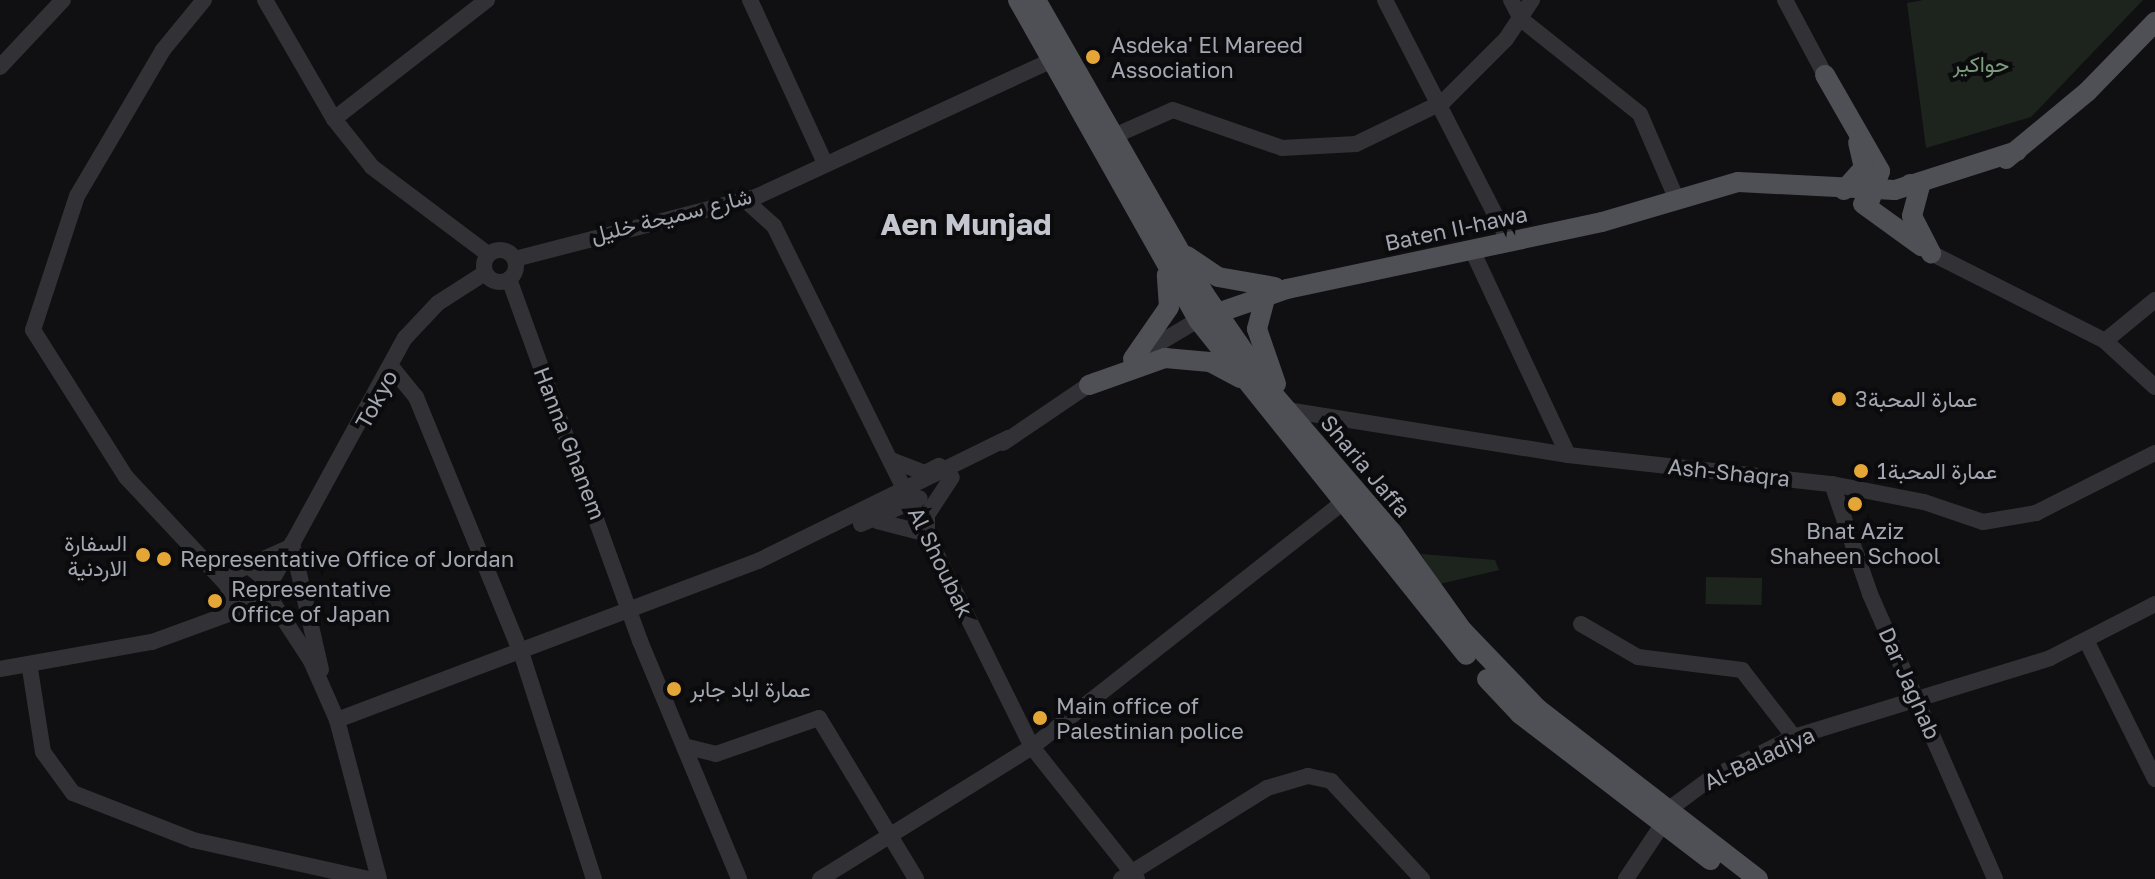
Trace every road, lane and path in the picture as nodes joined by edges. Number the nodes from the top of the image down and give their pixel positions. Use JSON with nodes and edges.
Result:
{"nodes":[{"id":1,"x":63,"y":0,"type":"edge"},
{"id":2,"x":204,"y":0,"type":"edge"},
{"id":3,"x":265,"y":0,"type":"edge"},
{"id":4,"x":487,"y":0,"type":"edge"},
{"id":5,"x":750,"y":0,"type":"edge"},
{"id":6,"x":1018,"y":0,"type":"edge"},
{"id":7,"x":1036,"y":0,"type":"edge"},
{"id":8,"x":1385,"y":0,"type":"edge"},
{"id":9,"x":1511,"y":0,"type":"edge"},
{"id":10,"x":1532,"y":0,"type":"edge"},
{"id":11,"x":1785,"y":0,"type":"edge"},
{"id":12,"x":1521,"y":19,"type":"junction"},
{"id":13,"x":2155,"y":22,"type":"edge"},
{"id":14,"x":1050,"y":61,"type":"junction"},
{"id":15,"x":0,"y":67,"type":"edge"},
{"id":16,"x":1825,"y":75,"type":"junction"},
{"id":17,"x":1443,"y":102,"type":"junction"},
{"id":18,"x":334,"y":119,"type":"junction"},
{"id":19,"x":1114,"y":136,"type":"junction"},
{"id":20,"x":1873,"y":153,"type":"junction"},
{"id":21,"x":824,"y":161,"type":"junction"},
{"id":22,"x":776,"y":184,"type":"junction"},
{"id":23,"x":1725,"y":188,"type":"junction"},
{"id":24,"x":1844,"y":190,"type":"junction"},
{"id":25,"x":1917,"y":193,"type":"junction"},
{"id":26,"x":1871,"y":198,"type":"junction"},
{"id":27,"x":744,"y":199,"type":"junction"},
{"id":28,"x":1677,"y":200,"type":"junction"},
{"id":29,"x":774,"y":226,"type":"junction"},
{"id":30,"x":1509,"y":241,"type":"junction"},
{"id":31,"x":1177,"y":246,"type":"junction"},
{"id":32,"x":1472,"y":250,"type":"junction"},
{"id":33,"x":1931,"y":253,"type":"junction"},
{"id":34,"x":488,"y":254,"type":"junction"},
{"id":35,"x":515,"y":259,"type":"junction"},
{"id":36,"x":1164,"y":263,"type":"junction"},
{"id":37,"x":485,"y":273,"type":"junction"},
{"id":38,"x":509,"y":279,"type":"junction"},
{"id":39,"x":1287,"y":289,"type":"junction"},
{"id":40,"x":1266,"y":295,"type":"junction"},
{"id":41,"x":2155,"y":300,"type":"edge"},
{"id":42,"x":1208,"y":316,"type":"junction"},
{"id":43,"x":2105,"y":341,"type":"junction"},
{"id":44,"x":1133,"y":359,"type":"junction"},
{"id":45,"x":394,"y":370,"type":"junction"},
{"id":46,"x":1249,"y":383,"type":"junction"},
{"id":47,"x":1089,"y":385,"type":"junction"},
{"id":48,"x":2155,"y":387,"type":"edge"},
{"id":49,"x":1287,"y":410,"type":"junction"},
{"id":50,"x":1008,"y":438,"type":"junction"},
{"id":51,"x":981,"y":451,"type":"junction"},
{"id":52,"x":2155,"y":453,"type":"edge"},
{"id":53,"x":1568,"y":455,"type":"junction"},
{"id":54,"x":890,"y":459,"type":"junction"},
{"id":55,"x":952,"y":477,"type":"junction"},
{"id":56,"x":1832,"y":484,"type":"junction"},
{"id":57,"x":910,"y":497,"type":"junction"},
{"id":58,"x":1343,"y":502,"type":"junction"},
{"id":59,"x":867,"y":522,"type":"junction"},
{"id":60,"x":928,"y":535,"type":"junction"},
{"id":61,"x":291,"y":545,"type":"junction"},
{"id":62,"x":201,"y":553,"type":"junction"},
{"id":63,"x":758,"y":561,"type":"junction"},
{"id":64,"x":247,"y":568,"type":"junction"},
{"id":65,"x":227,"y":590,"type":"junction"},
{"id":66,"x":268,"y":590,"type":"junction"},
{"id":67,"x":2155,"y":604,"type":"edge"},
{"id":68,"x":632,"y":608,"type":"junction"},
{"id":69,"x":244,"y":610,"type":"junction"},
{"id":70,"x":216,"y":618,"type":"junction"},
{"id":71,"x":1581,"y":624,"type":"dead end"},
{"id":72,"x":288,"y":629,"type":"junction"},
{"id":73,"x":2087,"y":642,"type":"junction"},
{"id":74,"x":522,"y":655,"type":"junction"},
{"id":75,"x":0,"y":669,"type":"edge"},
{"id":76,"x":30,"y":669,"type":"junction"},
{"id":77,"x":323,"y":687,"type":"junction"},
{"id":78,"x":1919,"y":701,"type":"junction"},
{"id":79,"x":337,"y":720,"type":"junction"},
{"id":80,"x":1794,"y":737,"type":"junction"},
{"id":81,"x":684,"y":746,"type":"junction"},
{"id":82,"x":1032,"y":747,"type":"junction"},
{"id":83,"x":2155,"y":779,"type":"edge"},
{"id":84,"x":1667,"y":820,"type":"junction"},
{"id":85,"x":889,"y":838,"type":"junction"},
{"id":86,"x":1130,"y":877,"type":"edge"},
{"id":87,"x":369,"y":879,"type":"edge"},
{"id":88,"x":379,"y":879,"type":"edge"},
{"id":89,"x":594,"y":879,"type":"edge"},
{"id":90,"x":739,"y":879,"type":"edge"},
{"id":91,"x":820,"y":879,"type":"edge"},
{"id":92,"x":916,"y":879,"type":"edge"},
{"id":93,"x":1422,"y":879,"type":"edge"},
{"id":94,"x":1626,"y":879,"type":"edge"},
{"id":95,"x":1735,"y":879,"type":"edge"},
{"id":96,"x":1758,"y":879,"type":"edge"},
{"id":97,"x":1995,"y":879,"type":"edge"}],
"edges":[{"from":1,"to":15,"type":"street"},
{"from":2,"to":62,"type":"street"},
{"from":3,"to":18,"type":"street"},
{"from":4,"to":18,"type":"street"},
{"from":5,"to":21,"type":"street"},
{"from":6,"to":14,"type":"main road","name":"Sharia Jaffa"},
{"from":7,"to":19,"type":"main road","name":"Sharia Jaffa"},
{"from":8,"to":17,"type":"street"},
{"from":9,"to":12,"type":"street"},
{"from":10,"to":12,"type":"street"},
{"from":11,"to":16,"type":"street"},
{"from":12,"to":17,"type":"street"},
{"from":12,"to":28,"type":"street"},
{"from":13,"to":25,"type":"main road"},
{"from":14,"to":21,"type":"street","name":"شارع سميحة خليل"},
{"from":14,"to":36,"type":"main road","name":"Sharia Jaffa"},
{"from":16,"to":20,"type":"main road"},
{"from":16,"to":24,"type":"main road"},
{"from":17,"to":19,"type":"street"},
{"from":17,"to":30,"type":"street"},
{"from":18,"to":34,"type":"street"},
{"from":19,"to":31,"type":"main road","name":"Sharia Jaffa"},
{"from":20,"to":25,"type":"main road"},
{"from":20,"to":26,"type":"main road"},
{"from":21,"to":22,"type":"street","name":"شارع سميحة خليل"},
{"from":22,"to":27,"type":"street","name":"شارع سميحة خليل"},
{"from":22,"to":29,"type":"street","name":"Al Shoubak"},
{"from":23,"to":24,"type":"main road"},
{"from":23,"to":26,"type":"main road"},
{"from":23,"to":28,"type":"main road","name":"Baten II-hawa"},
{"from":24,"to":26,"type":"main road"},
{"from":25,"to":26,"type":"main road"},
{"from":25,"to":33,"type":"main road"},
{"from":26,"to":33,"type":"main road"},
{"from":27,"to":29,"type":"street","name":"Al Shoubak"},
{"from":27,"to":35,"type":"street","name":"شارع سميحة خليل"},
{"from":28,"to":30,"type":"main road","name":"Baten II-hawa"},
{"from":29,"to":54,"type":"street","name":"Al Shoubak"},
{"from":30,"to":32,"type":"main road","name":"Baten II-hawa"},
{"from":31,"to":39,"type":"main road"},
{"from":31,"to":42,"type":"main road","name":"Sharia Jaffa"},
{"from":32,"to":39,"type":"main road","name":"Baten II-hawa"},
{"from":32,"to":53,"type":"street"},
{"from":33,"to":43,"type":"street"},
{"from":34,"to":35,"type":"street"},
{"from":34,"to":37,"type":"street"},
{"from":35,"to":38,"type":"street"},
{"from":36,"to":42,"type":"main road","name":"Sharia Jaffa"},
{"from":36,"to":44,"type":"main road"},
{"from":37,"to":38,"type":"street"},
{"from":37,"to":45,"type":"street","name":"Tokyo"},
{"from":38,"to":68,"type":"street","name":"Hanna Ghanem"},
{"from":39,"to":40,"type":"main road","name":"Baten II-hawa"},
{"from":40,"to":42,"type":"main road","name":"Baten II-hawa"},
{"from":40,"to":49,"type":"main road"},
{"from":41,"to":43,"type":"street"},
{"from":42,"to":44,"type":"street"},
{"from":42,"to":46,"type":"main road","name":"Sharia Jaffa"},
{"from":42,"to":49,"type":"main road","name":"Sharia Jaffa"},
{"from":43,"to":48,"type":"street"},
{"from":44,"to":47,"type":"street"},
{"from":45,"to":61,"type":"street","name":"Tokyo"},
{"from":45,"to":74,"type":"street"},
{"from":46,"to":47,"type":"main road"},
{"from":46,"to":58,"type":"main road","name":"Sharia Jaffa"},
{"from":47,"to":50,"type":"street"},
{"from":49,"to":53,"type":"street","name":"Ash-Shaqra"},
{"from":49,"to":84,"type":"main road","name":"Sharia Jaffa"},
{"from":50,"to":51,"type":"street"},
{"from":50,"to":55,"type":"street"},
{"from":51,"to":54,"type":"street"},
{"from":51,"to":57,"type":"street"},
{"from":52,"to":56,"type":"street","name":"Ash-Shaqra"},
{"from":53,"to":56,"type":"street","name":"Ash-Shaqra"},
{"from":54,"to":57,"type":"street","name":"Al Shoubak"},
{"from":55,"to":57,"type":"street"},
{"from":55,"to":60,"type":"street"},
{"from":56,"to":78,"type":"street","name":"Dar Jaghab"},
{"from":57,"to":59,"type":"street"},
{"from":57,"to":60,"type":"street","name":"Al Shoubak"},
{"from":57,"to":63,"type":"street"},
{"from":58,"to":82,"type":"street"},
{"from":58,"to":84,"type":"main road","name":"Sharia Jaffa"},
{"from":59,"to":60,"type":"street"},
{"from":59,"to":63,"type":"street"},
{"from":60,"to":82,"type":"street","name":"Al Shoubak"},
{"from":61,"to":64,"type":"street"},
{"from":61,"to":66,"type":"street","name":"Tokyo"},
{"from":61,"to":77,"type":"street"},
{"from":62,"to":64,"type":"street"},
{"from":62,"to":65,"type":"street"},
{"from":63,"to":68,"type":"street"},
{"from":64,"to":65,"type":"street"},
{"from":64,"to":66,"type":"street"},
{"from":65,"to":69,"type":"street"},
{"from":65,"to":70,"type":"street"},
{"from":66,"to":69,"type":"street"},
{"from":66,"to":72,"type":"street"},
{"from":67,"to":73,"type":"street","name":"Al-Baladiya"},
{"from":68,"to":74,"type":"street"},
{"from":68,"to":81,"type":"street","name":"Hanna Ghanem"},
{"from":69,"to":70,"type":"street"},
{"from":69,"to":72,"type":"street"},
{"from":70,"to":76,"type":"street"},
{"from":71,"to":80,"type":"street"},
{"from":72,"to":77,"type":"street"},
{"from":73,"to":78,"type":"street","name":"Al-Baladiya"},
{"from":73,"to":83,"type":"street"},
{"from":74,"to":79,"type":"street"},
{"from":74,"to":89,"type":"street"},
{"from":75,"to":76,"type":"street"},
{"from":76,"to":87,"type":"street"},
{"from":77,"to":79,"type":"street"},
{"from":78,"to":80,"type":"street","name":"Al-Baladiya"},
{"from":78,"to":97,"type":"street","name":"Dar Jaghab"},
{"from":79,"to":88,"type":"street"},
{"from":80,"to":84,"type":"street","name":"Al-Baladiya"},
{"from":81,"to":85,"type":"street"},
{"from":81,"to":90,"type":"street","name":"Hanna Ghanem"},
{"from":82,"to":85,"type":"street"},
{"from":82,"to":86,"type":"street","name":"Al Shoubak"},
{"from":84,"to":94,"type":"street","name":"Al-Baladiya"},
{"from":84,"to":95,"type":"main road","name":"Sharia Jaffa"},
{"from":84,"to":96,"type":"main road","name":"Sharia Jaffa"},
{"from":85,"to":91,"type":"street"},
{"from":85,"to":92,"type":"street"},
{"from":86,"to":93,"type":"street"}]}
